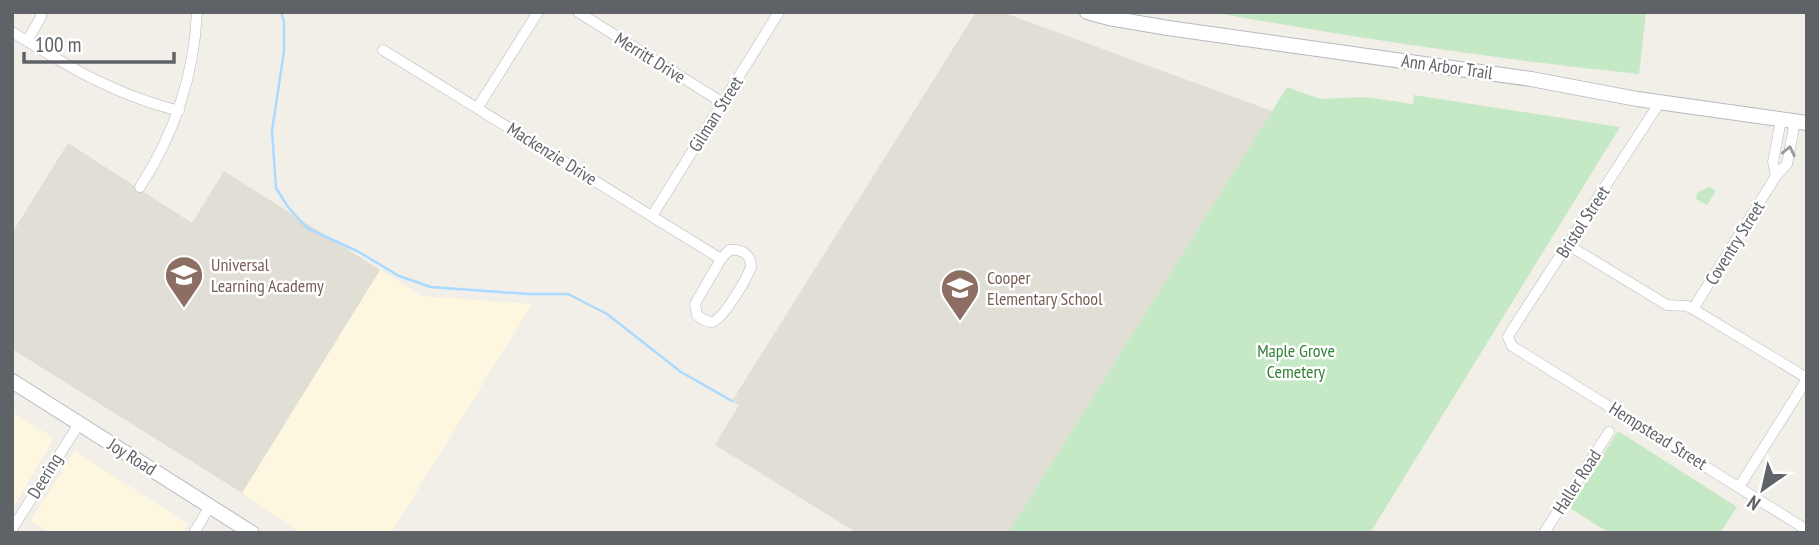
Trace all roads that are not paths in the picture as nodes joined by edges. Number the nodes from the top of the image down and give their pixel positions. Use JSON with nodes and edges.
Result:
{"nodes":[{"id":1,"x":197,"y":12,"type":"edge"},
{"id":2,"x":538,"y":12,"type":"edge"},
{"id":3,"x":578,"y":12,"type":"edge"},
{"id":4,"x":779,"y":12,"type":"edge"},
{"id":5,"x":1087,"y":12,"type":"edge"},
{"id":6,"x":45,"y":14,"type":"edge"},
{"id":7,"x":12,"y":32,"type":"edge"},
{"id":8,"x":27,"y":41,"type":"junction"},
{"id":9,"x":383,"y":50,"type":"dead end"},
{"id":10,"x":1660,"y":102,"type":"junction"},
{"id":11,"x":723,"y":103,"type":"junction"},
{"id":12,"x":478,"y":107,"type":"junction"},
{"id":13,"x":179,"y":111,"type":"junction"},
{"id":14,"x":1795,"y":122,"type":"edge"},
{"id":15,"x":140,"y":187,"type":"dead end"},
{"id":16,"x":652,"y":216,"type":"junction"},
{"id":17,"x":1568,"y":245,"type":"junction"},
{"id":18,"x":721,"y":259,"type":"junction"},
{"id":19,"x":1693,"y":309,"type":"junction"},
{"id":20,"x":1510,"y":342,"type":"joint"},
{"id":21,"x":1807,"y":378,"type":"edge"},
{"id":22,"x":12,"y":381,"type":"edge"},
{"id":23,"x":79,"y":424,"type":"junction"},
{"id":24,"x":1609,"y":432,"type":"dead end"},
{"id":25,"x":1739,"y":487,"type":"junction"},
{"id":26,"x":210,"y":506,"type":"junction"},
{"id":27,"x":12,"y":529,"type":"edge"},
{"id":28,"x":1807,"y":530,"type":"edge"},
{"id":29,"x":194,"y":533,"type":"edge"},
{"id":30,"x":252,"y":533,"type":"edge"},
{"id":31,"x":1544,"y":533,"type":"edge"}],
"edges":[{"from":1,"to":13,"type":"street"},
{"from":2,"to":12,"type":"street"},
{"from":3,"to":11,"type":"street","name":"Merritt Drive"},
{"from":4,"to":11,"type":"street","name":"Gilman Street"},
{"from":5,"to":10,"type":"street","name":"Ann Arbor Trail"},
{"from":6,"to":8,"type":"street"},
{"from":7,"to":8,"type":"street"},
{"from":8,"to":13,"type":"street"},
{"from":9,"to":12,"type":"street","name":"Mackenzie Drive"},
{"from":10,"to":14,"type":"street","name":"Ann Arbor Trail"},
{"from":10,"to":17,"type":"street","name":"Bristol Street"},
{"from":11,"to":16,"type":"street","name":"Gilman Street"},
{"from":12,"to":16,"type":"street","name":"Mackenzie Drive"},
{"from":13,"to":15,"type":"street"},
{"from":14,"to":19,"type":"street","name":"Coventry Street"},
{"from":16,"to":18,"type":"street","name":"Mackenzie Drive"},
{"from":17,"to":19,"type":"street"},
{"from":17,"to":20,"type":"street","name":"Bristol Street"},
{"from":18,"to":18,"type":"street"},
{"from":19,"to":21,"type":"street"},
{"from":20,"to":25,"type":"street","name":"Hempstead Street"},
{"from":21,"to":25,"type":"street"},
{"from":22,"to":23,"type":"street","name":"Joy Road"},
{"from":23,"to":26,"type":"street","name":"Joy Road"},
{"from":23,"to":27,"type":"street","name":"Deering"},
{"from":24,"to":31,"type":"street","name":"Haller Road"},
{"from":25,"to":28,"type":"street","name":"Hempstead Street"},
{"from":26,"to":29,"type":"street"},
{"from":26,"to":30,"type":"street","name":"Joy Road"}]}
